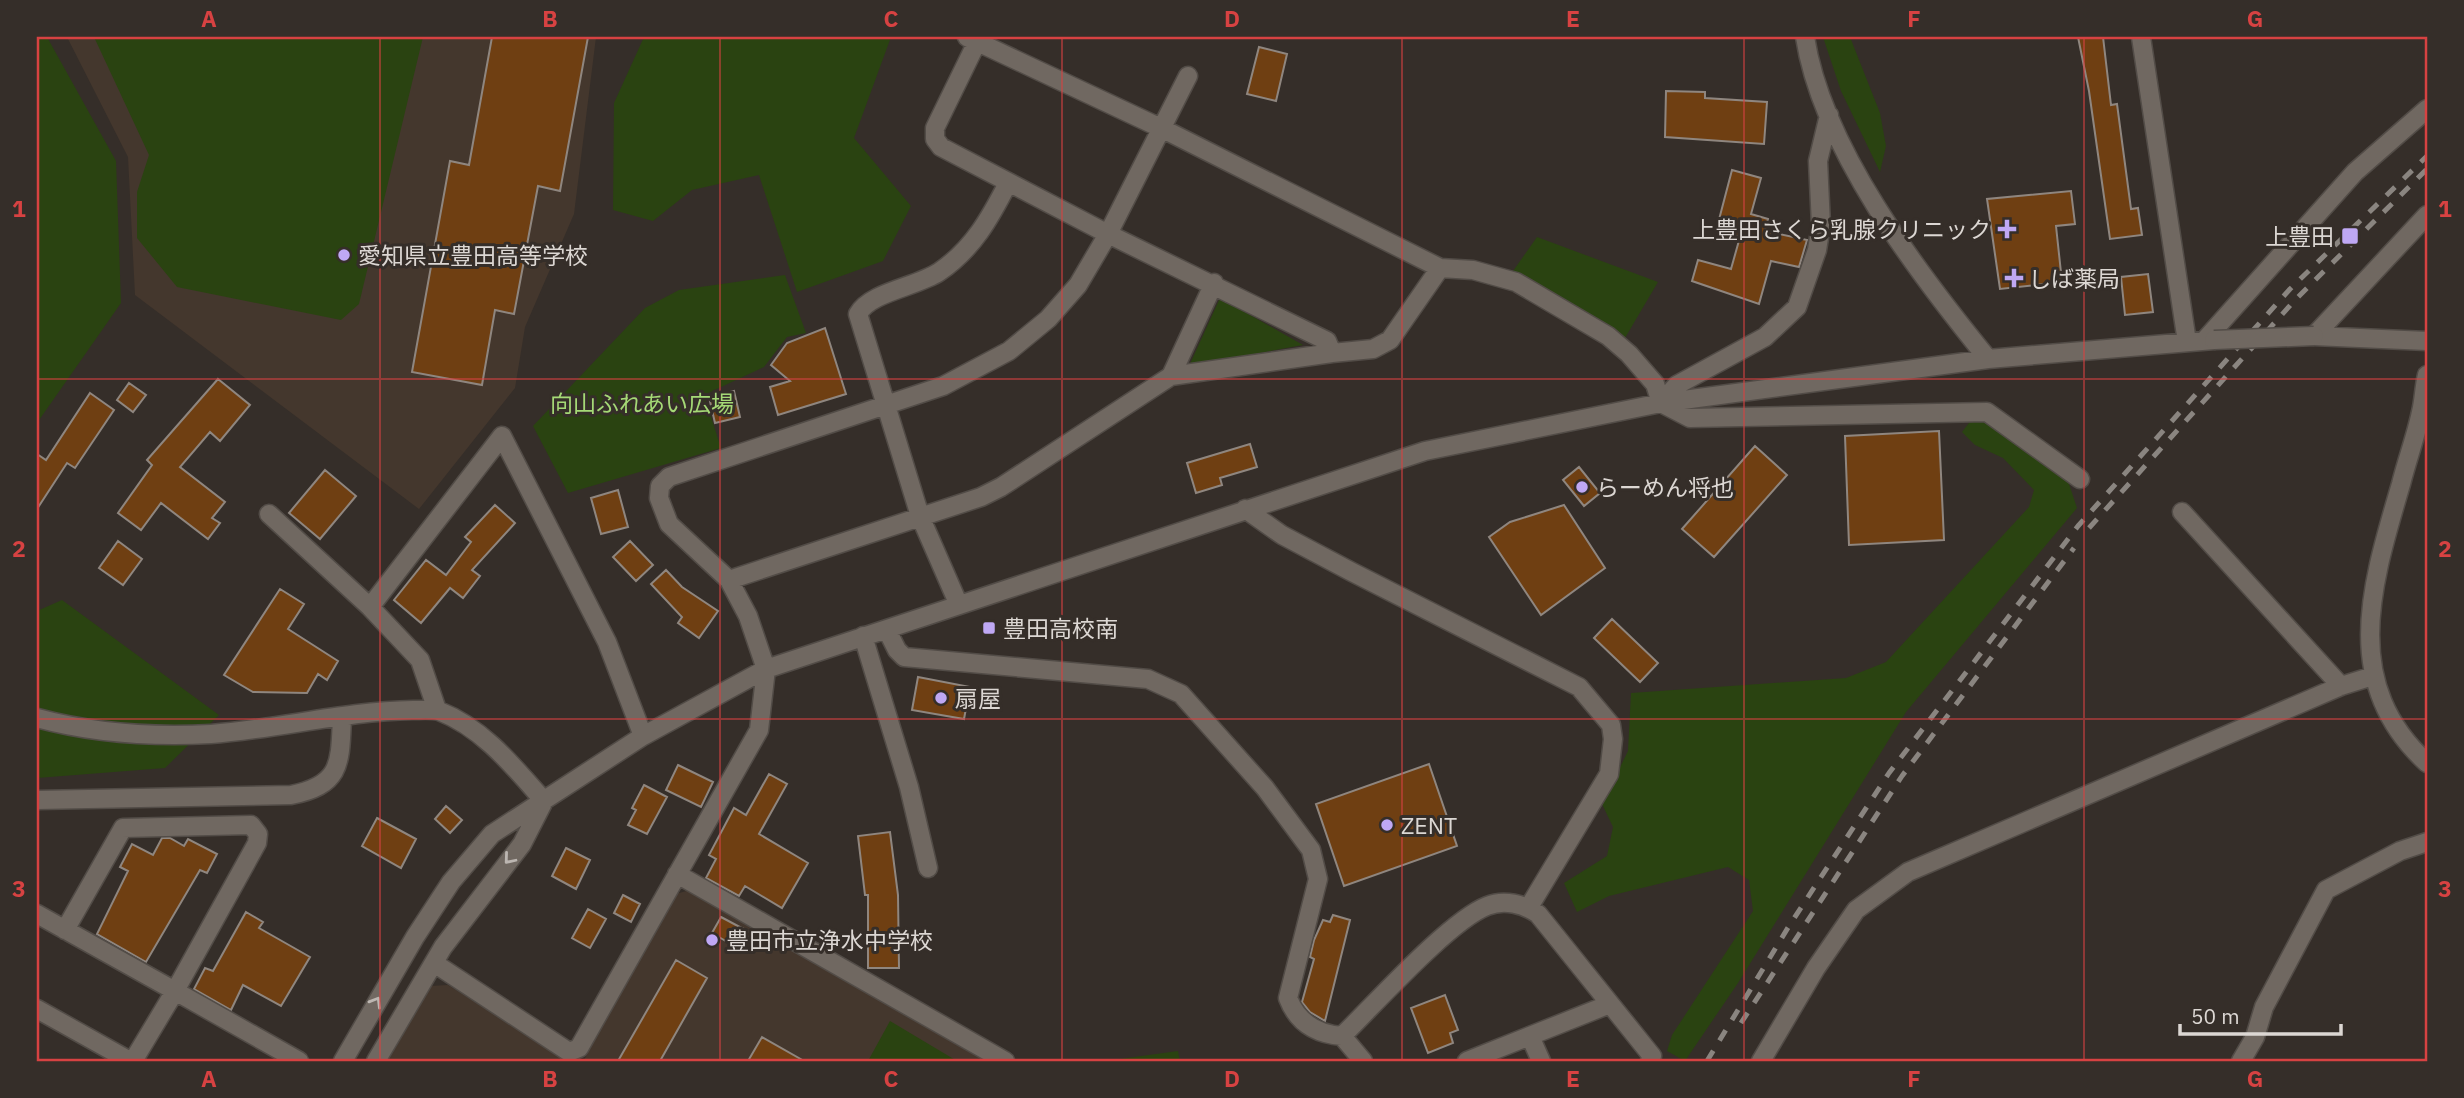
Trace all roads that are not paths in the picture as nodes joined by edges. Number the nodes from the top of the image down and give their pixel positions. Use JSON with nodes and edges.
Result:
{"nodes":[{"id":1,"x":1805,"y":37,"type":"edge"},
{"id":2,"x":2141,"y":37,"type":"edge"},
{"id":3,"x":972,"y":39,"type":"edge"},
{"id":4,"x":1188,"y":76,"type":"dead end"},
{"id":5,"x":2427,"y":109,"type":"edge"},
{"id":6,"x":1829,"y":115,"type":"junction"},
{"id":7,"x":1163,"y":129,"type":"junction"},
{"id":8,"x":1008,"y":183,"type":"junction"},
{"id":9,"x":2427,"y":215,"type":"edge"},
{"id":10,"x":1108,"y":234,"type":"junction"},
{"id":11,"x":1440,"y":268,"type":"junction"},
{"id":12,"x":1214,"y":283,"type":"junction"},
{"id":13,"x":2314,"y":336,"type":"junction"},
{"id":14,"x":2202,"y":341,"type":"junction"},
{"id":15,"x":2427,"y":341,"type":"edge"},
{"id":16,"x":1332,"y":353,"type":"junction"},
{"id":17,"x":1988,"y":359,"type":"junction"},
{"id":18,"x":2427,"y":375,"type":"edge"},
{"id":19,"x":1171,"y":376,"type":"junction"},
{"id":20,"x":1661,"y":403,"type":"junction"},
{"id":21,"x":885,"y":406,"type":"junction"},
{"id":22,"x":2080,"y":479,"type":"dead end"},
{"id":23,"x":1245,"y":509,"type":"junction"},
{"id":24,"x":2182,"y":512,"type":"dead end"},
{"id":25,"x":270,"y":514,"type":"dead end"},
{"id":26,"x":920,"y":516,"type":"junction"},
{"id":27,"x":730,"y":580,"type":"junction"},
{"id":28,"x":958,"y":603,"type":"junction"},
{"id":29,"x":370,"y":607,"type":"junction"},
{"id":30,"x":887,"y":629,"type":"junction"},
{"id":31,"x":863,"y":636,"type":"junction"},
{"id":32,"x":766,"y":669,"type":"junction"},
{"id":33,"x":2373,"y":676,"type":"junction"},
{"id":34,"x":2342,"y":686,"type":"junction"},
{"id":35,"x":438,"y":710,"type":"junction"},
{"id":36,"x":342,"y":717,"type":"junction"},
{"id":37,"x":37,"y":718,"type":"edge"},
{"id":38,"x":643,"y":736,"type":"junction"},
{"id":39,"x":2427,"y":763,"type":"edge"},
{"id":40,"x":37,"y":800,"type":"edge"},
{"id":41,"x":544,"y":801,"type":"junction"},
{"id":42,"x":2427,"y":842,"type":"edge"},
{"id":43,"x":928,"y":868,"type":"dead end"},
{"id":44,"x":677,"y":874,"type":"junction"},
{"id":45,"x":1529,"y":907,"type":"junction"},
{"id":46,"x":37,"y":914,"type":"edge"},
{"id":47,"x":65,"y":930,"type":"junction"},
{"id":48,"x":433,"y":963,"type":"junction"},
{"id":49,"x":175,"y":991,"type":"junction"},
{"id":50,"x":1610,"y":1004,"type":"junction"},
{"id":51,"x":37,"y":1009,"type":"edge"},
{"id":52,"x":1342,"y":1036,"type":"junction"},
{"id":53,"x":1530,"y":1036,"type":"junction"},
{"id":54,"x":131,"y":1061,"type":"edge"},
{"id":55,"x":299,"y":1061,"type":"edge"},
{"id":56,"x":342,"y":1061,"type":"edge"},
{"id":57,"x":376,"y":1061,"type":"edge"},
{"id":58,"x":1005,"y":1061,"type":"edge"},
{"id":59,"x":1363,"y":1061,"type":"edge"},
{"id":60,"x":1467,"y":1061,"type":"edge"},
{"id":61,"x":1541,"y":1061,"type":"edge"},
{"id":62,"x":1650,"y":1061,"type":"edge"},
{"id":63,"x":1761,"y":1061,"type":"edge"},
{"id":64,"x":2241,"y":1061,"type":"edge"}],
"edges":[{"from":1,"to":6,"type":"street"},
{"from":2,"to":14,"type":"street"},
{"from":3,"to":7,"type":"street"},
{"from":3,"to":8,"type":"street"},
{"from":4,"to":7,"type":"street"},
{"from":5,"to":14,"type":"street"},
{"from":6,"to":17,"type":"street"},
{"from":6,"to":20,"type":"street"},
{"from":7,"to":10,"type":"street"},
{"from":7,"to":11,"type":"street"},
{"from":8,"to":10,"type":"street"},
{"from":8,"to":21,"type":"street"},
{"from":9,"to":13,"type":"street"},
{"from":10,"to":12,"type":"street"},
{"from":10,"to":21,"type":"street"},
{"from":11,"to":16,"type":"street"},
{"from":11,"to":20,"type":"street"},
{"from":12,"to":16,"type":"street"},
{"from":12,"to":19,"type":"street"},
{"from":13,"to":14,"type":"street","bridge":true},
{"from":13,"to":15,"type":"street"},
{"from":14,"to":17,"type":"street"},
{"from":16,"to":19,"type":"street"},
{"from":17,"to":20,"type":"street"},
{"from":18,"to":33,"type":"street"},
{"from":19,"to":26,"type":"street"},
{"from":20,"to":22,"type":"street"},
{"from":20,"to":23,"type":"street"},
{"from":21,"to":26,"type":"street"},
{"from":21,"to":27,"type":"street"},
{"from":23,"to":28,"type":"street"},
{"from":23,"to":45,"type":"street"},
{"from":24,"to":34,"type":"street"},
{"from":25,"to":29,"type":"street"},
{"from":26,"to":27,"type":"street"},
{"from":26,"to":28,"type":"street"},
{"from":27,"to":32,"type":"street"},
{"from":28,"to":30,"type":"street"},
{"from":29,"to":35,"type":"street"},
{"from":29,"to":38,"type":"street"},
{"from":30,"to":31,"type":"street"},
{"from":30,"to":52,"type":"street"},
{"from":31,"to":32,"type":"street"},
{"from":31,"to":43,"type":"street"},
{"from":32,"to":38,"type":"street"},
{"from":32,"to":44,"type":"street"},
{"from":33,"to":34,"type":"street"},
{"from":33,"to":39,"type":"street"},
{"from":34,"to":63,"type":"street"},
{"from":35,"to":36,"type":"street"},
{"from":35,"to":41,"type":"street"},
{"from":36,"to":37,"type":"street"},
{"from":36,"to":40,"type":"street"},
{"from":38,"to":41,"type":"street"},
{"from":41,"to":48,"type":"street","one_way":true},
{"from":56,"to":41,"type":"street","one_way":true},
{"from":42,"to":64,"type":"street"},
{"from":44,"to":48,"type":"street"},
{"from":44,"to":58,"type":"street"},
{"from":45,"to":50,"type":"street"},
{"from":45,"to":52,"type":"street"},
{"from":46,"to":47,"type":"street"},
{"from":47,"to":49,"type":"street"},
{"from":47,"to":49,"type":"street"},
{"from":48,"to":57,"type":"street"},
{"from":49,"to":54,"type":"street"},
{"from":49,"to":55,"type":"street"},
{"from":50,"to":53,"type":"street"},
{"from":50,"to":62,"type":"street"},
{"from":51,"to":54,"type":"street"},
{"from":52,"to":59,"type":"street"},
{"from":53,"to":60,"type":"street"},
{"from":53,"to":61,"type":"street"}]}
